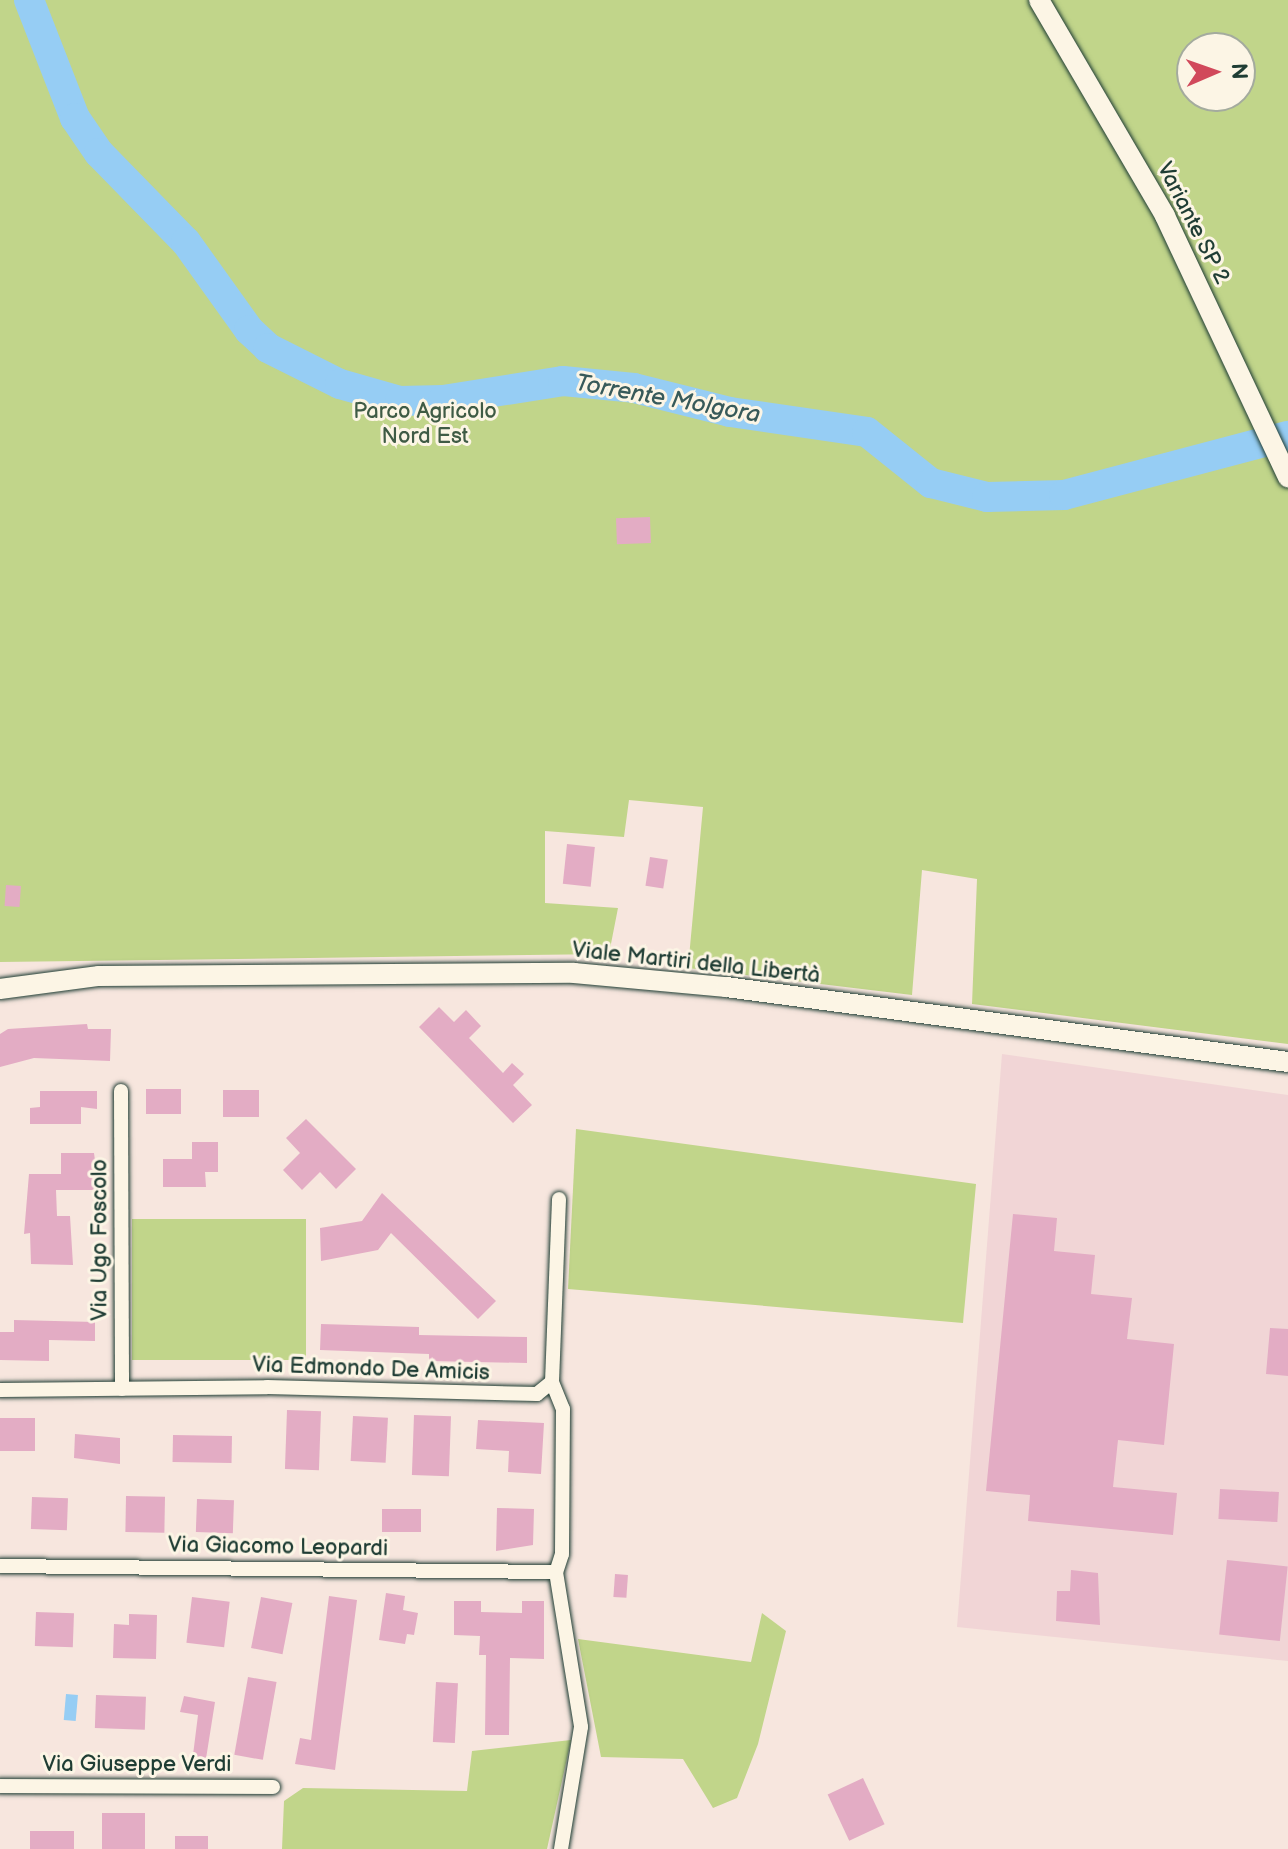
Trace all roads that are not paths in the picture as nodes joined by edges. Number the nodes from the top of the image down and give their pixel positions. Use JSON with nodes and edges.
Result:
{"nodes":[{"id":1,"x":1039,"y":0,"type":"edge"},
{"id":2,"x":1288,"y":477,"type":"edge"},
{"id":3,"x":0,"y":989,"type":"edge"},
{"id":4,"x":1288,"y":1062,"type":"edge"},
{"id":5,"x":121,"y":1091,"type":"dead end"},
{"id":6,"x":559,"y":1199,"type":"dead end"},
{"id":7,"x":552,"y":1382,"type":"junction"},
{"id":8,"x":122,"y":1389,"type":"junction"},
{"id":9,"x":0,"y":1390,"type":"edge"},
{"id":10,"x":0,"y":1566,"type":"edge"},
{"id":11,"x":556,"y":1572,"type":"junction"},
{"id":12,"x":0,"y":1786,"type":"edge"},
{"id":13,"x":273,"y":1787,"type":"dead end"},
{"id":14,"x":561,"y":1849,"type":"edge"}],
"edges":[{"from":1,"to":2,"type":"street","name":"Variante SP 2"},
{"from":3,"to":4,"type":"street","name":"Viale Martiri della Libertà"},
{"from":5,"to":8,"type":"street","name":"Via Ugo Foscolo"},
{"from":6,"to":7,"type":"street"},
{"from":7,"to":8,"type":"street","name":"Via Edmondo De Amicis"},
{"from":7,"to":11,"type":"street"},
{"from":8,"to":9,"type":"street","name":"Via Edmondo De Amicis"},
{"from":10,"to":11,"type":"street","name":"Via Giacomo Leopardi"},
{"from":11,"to":14,"type":"street"},
{"from":12,"to":13,"type":"street","name":"Via Giuseppe Verdi"}]}
